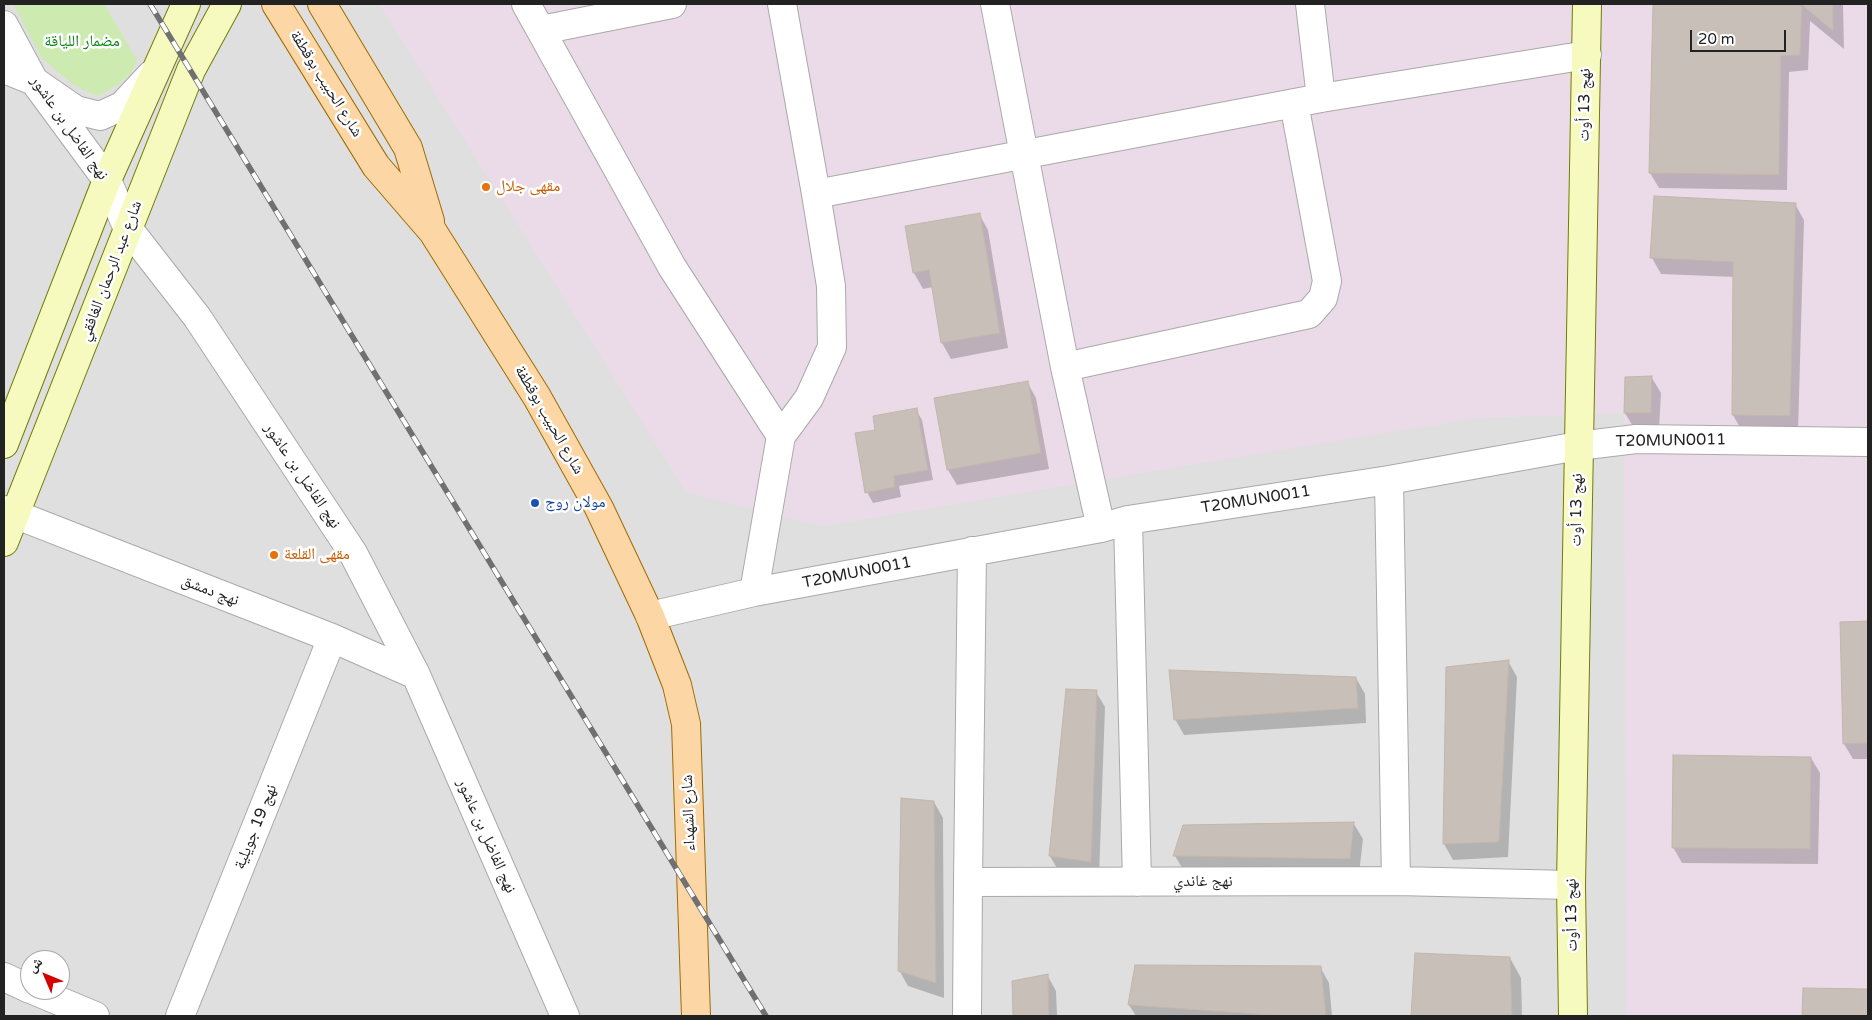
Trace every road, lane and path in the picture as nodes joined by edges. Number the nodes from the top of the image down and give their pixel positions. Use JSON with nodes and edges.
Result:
{"nodes":[{"id":1,"x":186,"y":4,"type":"edge"},
{"id":2,"x":227,"y":4,"type":"edge"},
{"id":3,"x":276,"y":4,"type":"edge"},
{"id":4,"x":322,"y":4,"type":"edge"},
{"id":5,"x":526,"y":4,"type":"edge"},
{"id":6,"x":672,"y":4,"type":"edge"},
{"id":7,"x":782,"y":4,"type":"edge"},
{"id":8,"x":995,"y":4,"type":"edge"},
{"id":9,"x":1310,"y":4,"type":"edge"},
{"id":10,"x":1587,"y":4,"type":"edge"},
{"id":11,"x":4,"y":25,"type":"edge"},
{"id":12,"x":541,"y":30,"type":"junction"},
{"id":13,"x":1587,"y":55,"type":"junction"},
{"id":14,"x":164,"y":57,"type":"junction"},
{"id":15,"x":4,"y":69,"type":"edge"},
{"id":16,"x":34,"y":81,"type":"junction"},
{"id":17,"x":1321,"y":98,"type":"junction"},
{"id":18,"x":1294,"y":103,"type":"junction"},
{"id":19,"x":1024,"y":155,"type":"junction"},
{"id":20,"x":107,"y":180,"type":"junction"},
{"id":21,"x":816,"y":194,"type":"junction"},
{"id":22,"x":127,"y":227,"type":"junction"},
{"id":23,"x":433,"y":232,"type":"junction"},
{"id":24,"x":1065,"y":367,"type":"junction"},
{"id":25,"x":781,"y":436,"type":"junction"},
{"id":26,"x":1868,"y":442,"type":"edge"},
{"id":27,"x":4,"y":444,"type":"edge"},
{"id":28,"x":1578,"y":446,"type":"junction"},
{"id":29,"x":1388,"y":480,"type":"junction"},
{"id":30,"x":9,"y":512,"type":"edge"},
{"id":31,"x":1128,"y":520,"type":"junction"},
{"id":32,"x":1101,"y":528,"type":"junction"},
{"id":33,"x":4,"y":542,"type":"edge"},
{"id":34,"x":972,"y":551,"type":"junction"},
{"id":35,"x":754,"y":592,"type":"junction"},
{"id":36,"x":650,"y":616,"type":"junction"},
{"id":37,"x":332,"y":638,"type":"junction"},
{"id":38,"x":416,"y":675,"type":"junction"},
{"id":39,"x":1396,"y":881,"type":"junction"},
{"id":40,"x":968,"y":882,"type":"junction"},
{"id":41,"x":1136,"y":882,"type":"junction"},
{"id":42,"x":1571,"y":885,"type":"junction"},
{"id":43,"x":4,"y":977,"type":"edge"},
{"id":44,"x":20,"y":984,"type":"edge"},
{"id":45,"x":57,"y":1000,"type":"edge"},
{"id":46,"x":95,"y":1016,"type":"edge"},
{"id":47,"x":180,"y":1016,"type":"edge"},
{"id":48,"x":565,"y":1016,"type":"edge"},
{"id":49,"x":696,"y":1016,"type":"edge"},
{"id":50,"x":967,"y":1016,"type":"edge"},
{"id":51,"x":1573,"y":1016,"type":"edge"}],
"edges":[{"from":1,"to":14,"type":"main road"},
{"from":2,"to":22,"type":"main road","name":"شارع عبد الرحمان الغافقي"},
{"from":3,"to":23,"type":"main road","name":"شارع الحبيب بوقطفة"},
{"from":4,"to":23,"type":"main road","name":"شارع الحبيب بوقطفة"},
{"from":5,"to":12,"type":"street"},
{"from":6,"to":12,"type":"street"},
{"from":7,"to":21,"type":"street"},
{"from":8,"to":19,"type":"street"},
{"from":9,"to":17,"type":"street"},
{"from":10,"to":13,"type":"main road","name":"نهج 13 أوت"},
{"from":11,"to":16,"type":"street","name":"نهج الفاضل بن عاشور"},
{"from":12,"to":25,"type":"street"},
{"from":13,"to":17,"type":"street"},
{"from":13,"to":28,"type":"main road","name":"نهج 13 أوت"},
{"from":14,"to":16,"type":"street"},
{"from":14,"to":20,"type":"main road"},
{"from":15,"to":16,"type":"street"},
{"from":16,"to":20,"type":"street","name":"نهج الفاضل بن عاشور"},
{"from":17,"to":18,"type":"street"},
{"from":18,"to":19,"type":"street"},
{"from":18,"to":24,"type":"street"},
{"from":19,"to":21,"type":"street"},
{"from":19,"to":24,"type":"street"},
{"from":20,"to":22,"type":"street","name":"نهج الفاضل بن عاشور"},
{"from":20,"to":27,"type":"main road"},
{"from":21,"to":25,"type":"street"},
{"from":22,"to":30,"type":"main road","name":"شارع عبد الرحمان الغافقي"},
{"from":22,"to":38,"type":"street","name":"نهج الفاضل بن عاشور"},
{"from":23,"to":36,"type":"main road","name":"شارع الحبيب بوقطفة"},
{"from":24,"to":32,"type":"street"},
{"from":25,"to":35,"type":"street"},
{"from":26,"to":28,"type":"street","name":"T20MUN0011"},
{"from":28,"to":29,"type":"street","name":"T20MUN0011"},
{"from":28,"to":42,"type":"main road","name":"نهج 13 أوت"},
{"from":29,"to":31,"type":"street","name":"T20MUN0011"},
{"from":29,"to":39,"type":"street"},
{"from":30,"to":33,"type":"main road","name":"شارع عبد الرحمان الغافقي"},
{"from":30,"to":37,"type":"street","name":"نهج دمشق"},
{"from":31,"to":32,"type":"street","name":"T20MUN0011"},
{"from":31,"to":41,"type":"street"},
{"from":32,"to":34,"type":"street","name":"T20MUN0011"},
{"from":34,"to":35,"type":"street","name":"T20MUN0011"},
{"from":34,"to":40,"type":"street"},
{"from":35,"to":36,"type":"street","name":"T20MUN0011"},
{"from":36,"to":49,"type":"main road","name":"شارع الشهداء"},
{"from":37,"to":38,"type":"street","name":"نهج دمشق"},
{"from":37,"to":47,"type":"street","name":"نهج 19 جويلية"},
{"from":38,"to":48,"type":"street","name":"نهج الفاضل بن عاشور"},
{"from":39,"to":41,"type":"street","name":"نهج غاندي"},
{"from":39,"to":42,"type":"street","name":"نهج غاندي"},
{"from":40,"to":41,"type":"street","name":"نهج غاندي"},
{"from":40,"to":50,"type":"street"},
{"from":42,"to":51,"type":"main road","name":"نهج 13 أوت"},
{"from":43,"to":44,"type":"street"},
{"from":45,"to":46,"type":"street"}]}
